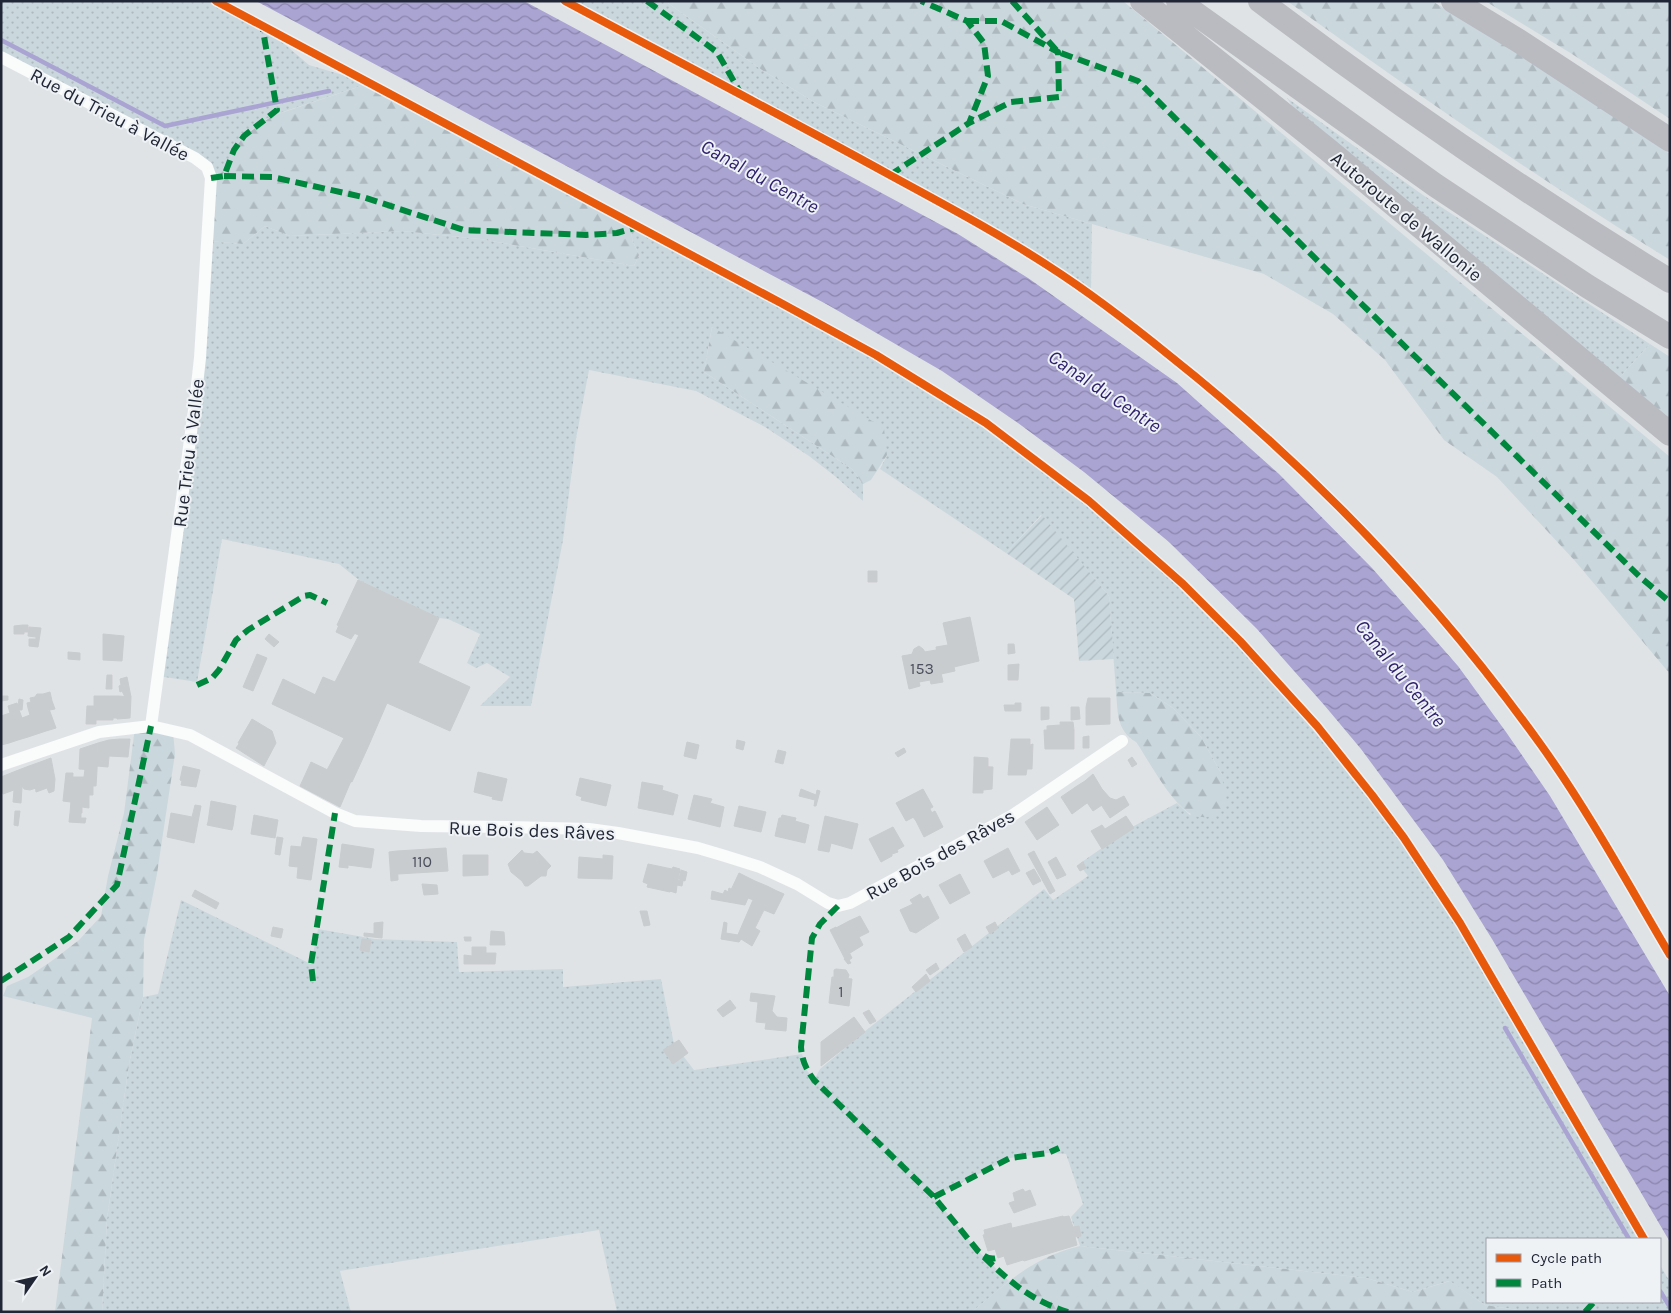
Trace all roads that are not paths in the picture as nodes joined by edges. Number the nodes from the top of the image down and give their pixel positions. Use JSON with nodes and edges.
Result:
{"nodes":[{"id":1,"x":1142,"y":1,"type":"edge"},
{"id":2,"x":1178,"y":1,"type":"edge"},
{"id":3,"x":1260,"y":1,"type":"edge"},
{"id":4,"x":1453,"y":1,"type":"edge"},
{"id":5,"x":1,"y":57,"type":"edge"},
{"id":6,"x":1670,"y":140,"type":"edge"},
{"id":7,"x":212,"y":178,"type":"joint"},
{"id":8,"x":1670,"y":282,"type":"edge"},
{"id":9,"x":1670,"y":337,"type":"edge"},
{"id":10,"x":1670,"y":434,"type":"edge"},
{"id":11,"x":151,"y":726,"type":"junction"},
{"id":12,"x":1122,"y":741,"type":"dead end"},
{"id":13,"x":1,"y":766,"type":"edge"}],
"edges":[{"from":1,"to":10,"type":"highway","name":"Autoroute de Wallonie"},
{"from":2,"to":9,"type":"highway"},
{"from":3,"to":8,"type":"highway"},
{"from":4,"to":6,"type":"highway"},
{"from":5,"to":7,"type":"street","name":"Rue du Trieu à Vallée"},
{"from":7,"to":11,"type":"street","name":"Rue Trieu à Vallée"},
{"from":11,"to":12,"type":"street","name":"Rue Bois des Râves"},
{"from":11,"to":13,"type":"street","name":"Rue Bois des Râves"}]}
